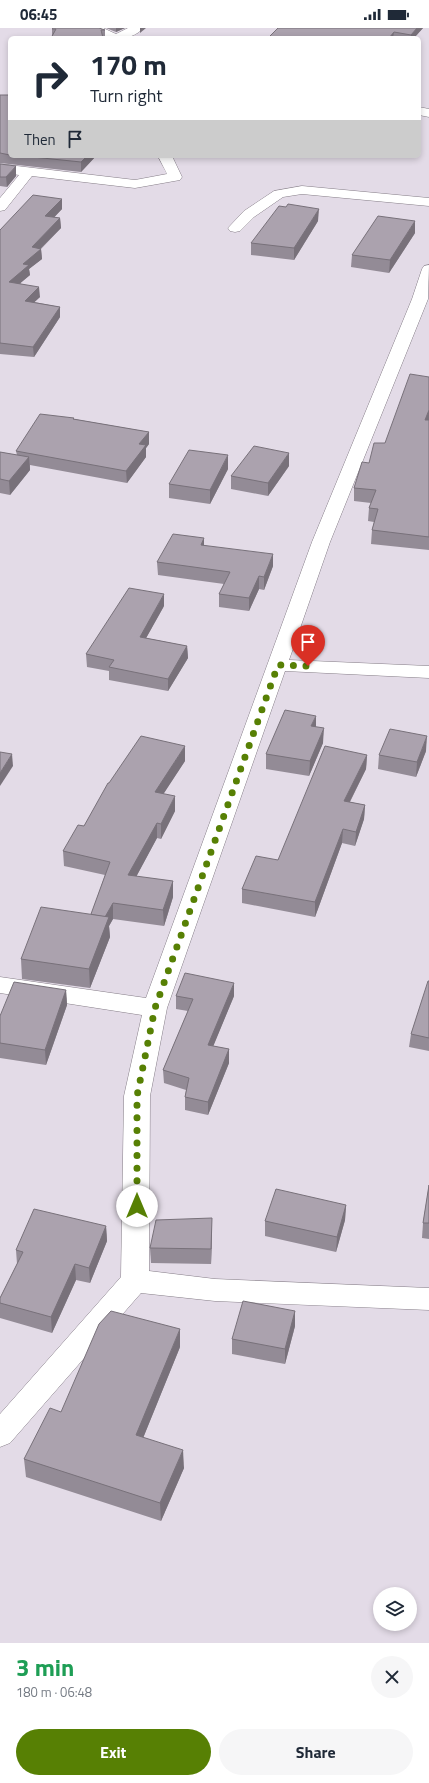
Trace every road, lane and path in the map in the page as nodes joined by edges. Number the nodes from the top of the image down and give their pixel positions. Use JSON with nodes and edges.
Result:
{"nodes":[{"id":1,"x":94,"y":28,"type":"edge"},
{"id":2,"x":137,"y":28,"type":"edge"},
{"id":3,"x":112,"y":36,"type":"edge"},
{"id":4,"x":120,"y":36,"type":"edge"},
{"id":5,"x":166,"y":158,"type":"edge"},
{"id":6,"x":0,"y":168,"type":"edge"},
{"id":7,"x":29,"y":172,"type":"junction"},
{"id":8,"x":429,"y":202,"type":"edge"},
{"id":9,"x":0,"y":206,"type":"edge"},
{"id":10,"x":235,"y":228,"type":"dead end"},
{"id":11,"x":429,"y":269,"type":"edge"},
{"id":12,"x":424,"y":299,"type":"edge"},
{"id":13,"x":278,"y":665,"type":"junction"},
{"id":14,"x":429,"y":672,"type":"edge"},
{"id":15,"x":0,"y":985,"type":"edge"},
{"id":16,"x":155,"y":1008,"type":"junction"},
{"id":17,"x":135,"y":1281,"type":"junction"},
{"id":18,"x":429,"y":1299,"type":"edge"},
{"id":19,"x":0,"y":1434,"type":"edge"}],
"edges":[{"from":1,"to":3,"type":"street"},
{"from":2,"to":4,"type":"street"},
{"from":5,"to":7,"type":"street"},
{"from":6,"to":7,"type":"street"},
{"from":7,"to":9,"type":"street"},
{"from":8,"to":10,"type":"street"},
{"from":11,"to":12,"type":"street"},
{"from":12,"to":13,"type":"street"},
{"from":13,"to":14,"type":"street"},
{"from":13,"to":16,"type":"street"},
{"from":15,"to":16,"type":"street"},
{"from":16,"to":17,"type":"street"},
{"from":17,"to":18,"type":"street"},
{"from":17,"to":19,"type":"street"}]}
